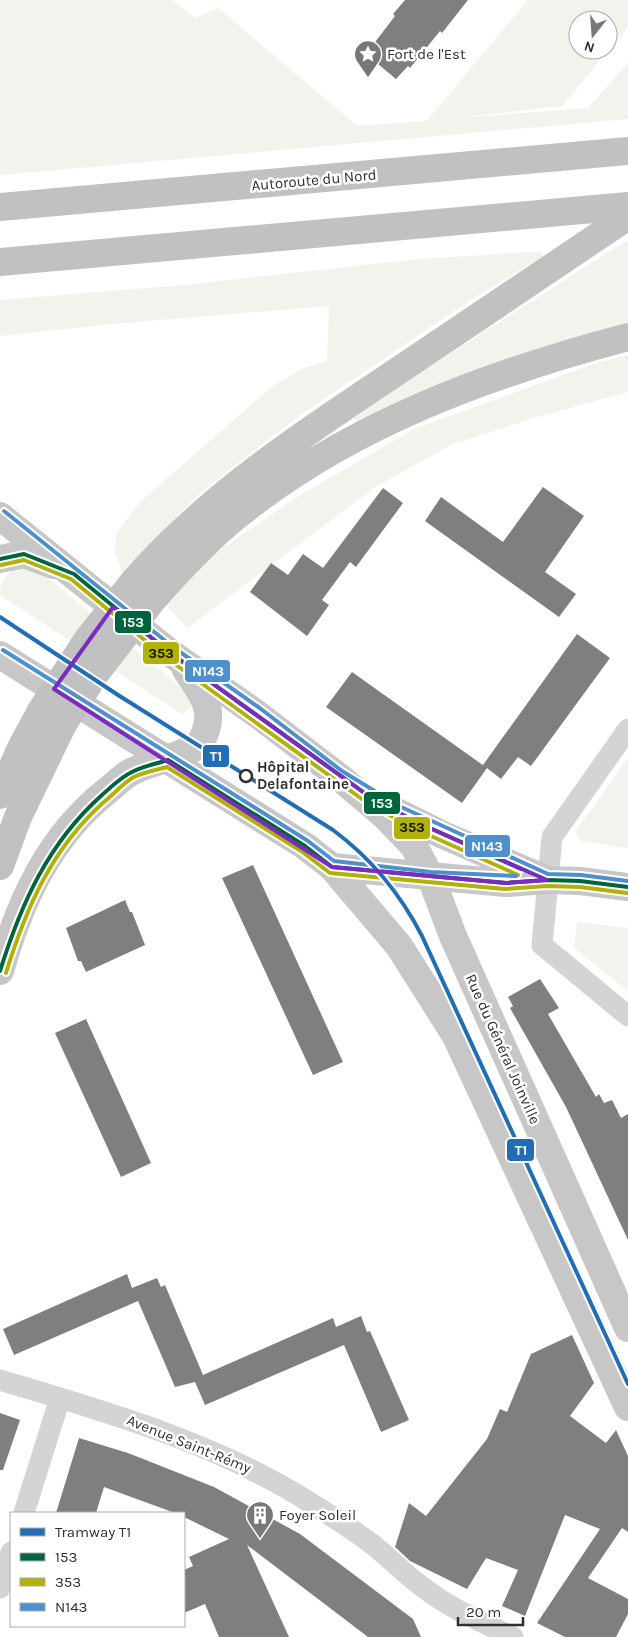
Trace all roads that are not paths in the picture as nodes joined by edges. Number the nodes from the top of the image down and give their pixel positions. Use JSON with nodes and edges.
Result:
{"nodes":[{"id":1,"x":628,"y":151,"type":"edge"},
{"id":2,"x":628,"y":206,"type":"edge"},
{"id":3,"x":0,"y":207,"type":"edge"},
{"id":4,"x":628,"y":216,"type":"edge"},
{"id":5,"x":0,"y":262,"type":"edge"},
{"id":6,"x":628,"y":337,"type":"edge"},
{"id":7,"x":0,"y":516,"type":"edge"},
{"id":8,"x":0,"y":559,"type":"edge"},
{"id":9,"x":74,"y":574,"type":"junction"},
{"id":10,"x":144,"y":589,"type":"junction"},
{"id":11,"x":169,"y":652,"type":"junction"},
{"id":12,"x":0,"y":655,"type":"edge"},
{"id":13,"x":52,"y":718,"type":"junction"},
{"id":14,"x":628,"y":729,"type":"edge"},
{"id":15,"x":168,"y":760,"type":"junction"},
{"id":16,"x":338,"y":776,"type":"junction"},
{"id":17,"x":0,"y":795,"type":"edge"},
{"id":18,"x":0,"y":866,"type":"edge"},
{"id":19,"x":332,"y":867,"type":"junction"},
{"id":20,"x":431,"y":878,"type":"junction"},
{"id":21,"x":547,"y":880,"type":"junction"},
{"id":22,"x":628,"y":886,"type":"edge"},
{"id":23,"x":0,"y":971,"type":"edge"},
{"id":24,"x":628,"y":1016,"type":"edge"},
{"id":25,"x":628,"y":1328,"type":"edge"},
{"id":26,"x":0,"y":1380,"type":"edge"},
{"id":27,"x":60,"y":1398,"type":"junction"},
{"id":28,"x":628,"y":1407,"type":"edge"},
{"id":29,"x":24,"y":1512,"type":"edge"},
{"id":30,"x":10,"y":1555,"type":"edge"},
{"id":31,"x":0,"y":1588,"type":"edge"},
{"id":32,"x":477,"y":1629,"type":"edge"},
{"id":33,"x":513,"y":1637,"type":"edge"}],
"edges":[{"from":1,"to":3,"type":"highway","name":"Autoroute du Nord"},
{"from":2,"to":5,"type":"highway"},
{"from":4,"to":10,"type":"highway"},
{"from":6,"to":10,"type":"highway"},
{"from":7,"to":9,"type":"main road"},
{"from":8,"to":9,"type":"main road"},
{"from":9,"to":11,"type":"main road"},
{"from":10,"to":13,"type":"highway","bridge":true},
{"from":11,"to":15,"type":"main road"},
{"from":11,"to":16,"type":"main road"},
{"from":12,"to":15,"type":"main road"},
{"from":13,"to":17,"type":"highway"},
{"from":13,"to":18,"type":"highway"},
{"from":14,"to":21,"type":"street"},
{"from":15,"to":19,"type":"main road"},
{"from":15,"to":23,"type":"main road"},
{"from":16,"to":20,"type":"main road","name":"Rue du Général Joinville"},
{"from":16,"to":21,"type":"main road"},
{"from":19,"to":20,"type":"main road"},
{"from":19,"to":28,"type":"main road"},
{"from":20,"to":21,"type":"main road"},
{"from":20,"to":25,"type":"main road","name":"Rue du Général Joinville"},
{"from":21,"to":22,"type":"main road"},
{"from":21,"to":24,"type":"street"},
{"from":26,"to":27,"type":"street","name":"Avenue Saint-Rémy"},
{"from":27,"to":29,"type":"street"},
{"from":27,"to":32,"type":"street","name":"Avenue Saint-Rémy"},
{"from":30,"to":31,"type":"street"},
{"from":32,"to":33,"type":"street","name":"Avenue Saint-Rémy"}]}
